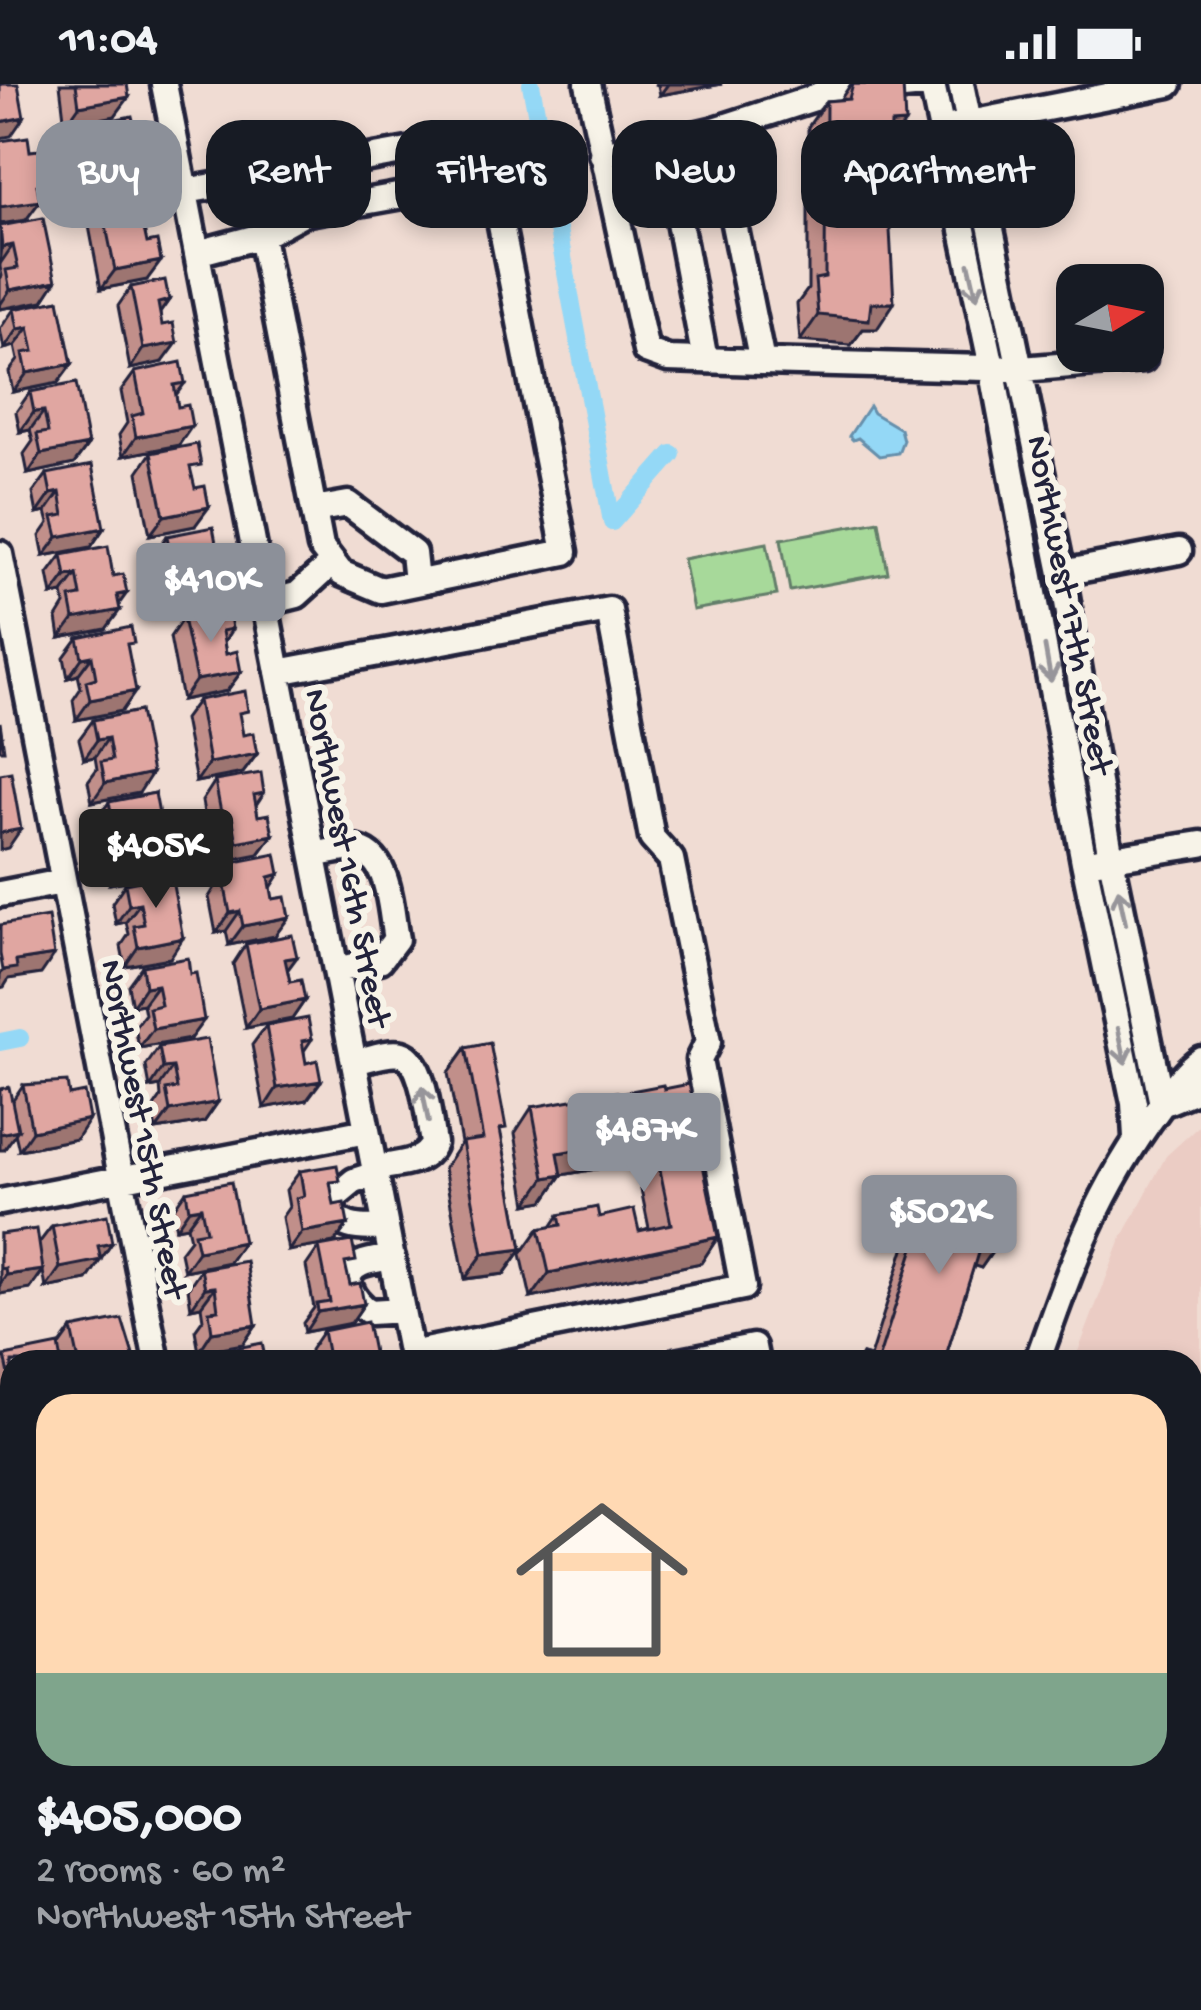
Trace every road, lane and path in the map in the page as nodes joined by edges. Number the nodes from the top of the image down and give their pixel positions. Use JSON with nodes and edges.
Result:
{"nodes":[{"id":1,"x":164,"y":84,"type":"edge"},
{"id":2,"x":588,"y":84,"type":"edge"},
{"id":3,"x":841,"y":84,"type":"edge"},
{"id":4,"x":865,"y":84,"type":"edge"},
{"id":5,"x":932,"y":84,"type":"edge"},
{"id":6,"x":961,"y":84,"type":"edge"},
{"id":7,"x":1169,"y":84,"type":"edge"},
{"id":8,"x":1094,"y":91,"type":"edge"},
{"id":9,"x":746,"y":120,"type":"edge"},
{"id":10,"x":939,"y":120,"type":"edge"},
{"id":11,"x":967,"y":120,"type":"edge"},
{"id":12,"x":983,"y":120,"type":"edge"},
{"id":13,"x":612,"y":152,"type":"edge"},
{"id":14,"x":395,"y":153,"type":"edge"},
{"id":15,"x":602,"y":154,"type":"junction"},
{"id":16,"x":186,"y":191,"type":"junction"},
{"id":17,"x":680,"y":228,"type":"edge"},
{"id":18,"x":735,"y":228,"type":"edge"},
{"id":19,"x":961,"y":228,"type":"edge"},
{"id":20,"x":990,"y":228,"type":"edge"},
{"id":21,"x":261,"y":236,"type":"junction"},
{"id":22,"x":197,"y":253,"type":"junction"},
{"id":23,"x":705,"y":360,"type":"junction"},
{"id":24,"x":762,"y":362,"type":"junction"},
{"id":25,"x":1056,"y":366,"type":"edge"},
{"id":26,"x":992,"y":367,"type":"junction"},
{"id":27,"x":1022,"y":369,"type":"junction"},
{"id":28,"x":314,"y":510,"type":"junction"},
{"id":29,"x":1178,"y":551,"type":"dead end"},
{"id":30,"x":0,"y":554,"type":"edge"},
{"id":31,"x":331,"y":564,"type":"junction"},
{"id":32,"x":1062,"y":573,"type":"junction"},
{"id":33,"x":416,"y":583,"type":"junction"},
{"id":34,"x":265,"y":603,"type":"junction"},
{"id":35,"x":278,"y":673,"type":"junction"},
{"id":36,"x":1201,"y":844,"type":"edge"},
{"id":37,"x":314,"y":855,"type":"junction"},
{"id":38,"x":1112,"y":858,"type":"junction"},
{"id":39,"x":1084,"y":862,"type":"junction"},
{"id":40,"x":62,"y":882,"type":"junction"},
{"id":41,"x":0,"y":894,"type":"edge"},
{"id":42,"x":336,"y":970,"type":"junction"},
{"id":43,"x":1201,"y":1059,"type":"edge"},
{"id":44,"x":354,"y":1062,"type":"junction"},
{"id":45,"x":1201,"y":1088,"type":"edge"},
{"id":46,"x":1162,"y":1104,"type":"junction"},
{"id":47,"x":368,"y":1131,"type":"junction"},
{"id":48,"x":1136,"y":1137,"type":"junction"},
{"id":49,"x":375,"y":1171,"type":"junction"},
{"id":50,"x":119,"y":1179,"type":"junction"},
{"id":51,"x":0,"y":1202,"type":"edge"},
{"id":52,"x":386,"y":1227,"type":"junction"},
{"id":53,"x":392,"y":1257,"type":"junction"},
{"id":54,"x":402,"y":1310,"type":"junction"},
{"id":55,"x":155,"y":1350,"type":"edge"},
{"id":56,"x":410,"y":1350,"type":"edge"},
{"id":57,"x":448,"y":1350,"type":"edge"},
{"id":58,"x":1041,"y":1350,"type":"edge"}],
"edges":[{"from":1,"to":16,"type":"street","name":"Northwest 16th Street"},
{"from":2,"to":15,"type":"street"},
{"from":3,"to":9,"type":"street"},
{"from":4,"to":5,"type":"street"},
{"from":5,"to":10,"type":"street","name":"Northwest 17th Street"},
{"from":6,"to":11,"type":"street","name":"Northwest 17th Street"},
{"from":7,"to":8,"type":"street"},
{"from":8,"to":12,"type":"street"},
{"from":13,"to":15,"type":"street"},
{"from":14,"to":16,"type":"street"},
{"from":15,"to":23,"type":"street"},
{"from":16,"to":22,"type":"street","name":"Northwest 16th Street"},
{"from":17,"to":23,"type":"street"},
{"from":18,"to":24,"type":"street"},
{"from":19,"to":26,"type":"street","name":"Northwest 17th Street","one_way":true},
{"from":20,"to":27,"type":"street","name":"Northwest 17th Street"},
{"from":21,"to":22,"type":"street"},
{"from":21,"to":28,"type":"street"},
{"from":21,"to":33,"type":"street"},
{"from":22,"to":34,"type":"street","name":"Northwest 16th Street"},
{"from":23,"to":24,"type":"street"},
{"from":24,"to":26,"type":"street"},
{"from":25,"to":27,"type":"street"},
{"from":26,"to":27,"type":"street"},
{"from":26,"to":39,"type":"street","name":"Northwest 17th Street","one_way":true},
{"from":27,"to":32,"type":"street","name":"Northwest 17th Street"},
{"from":28,"to":31,"type":"street"},
{"from":28,"to":33,"type":"street"},
{"from":29,"to":32,"type":"street"},
{"from":30,"to":40,"type":"street","name":"Northwest 15th Street"},
{"from":31,"to":33,"type":"street"},
{"from":31,"to":34,"type":"street"},
{"from":32,"to":38,"type":"street","name":"Northwest 17th Street"},
{"from":34,"to":35,"type":"street","name":"Northwest 16th Street"},
{"from":35,"to":37,"type":"street","name":"Northwest 16th Street"},
{"from":35,"to":57,"type":"street"},
{"from":36,"to":38,"type":"street"},
{"from":37,"to":42,"type":"street","name":"Northwest 16th Street"},
{"from":37,"to":42,"type":"street"},
{"from":38,"to":39,"type":"street"},
{"from":46,"to":38,"type":"street","name":"Northwest 17th Street","one_way":true},
{"from":39,"to":48,"type":"street","name":"Northwest 17th Street","one_way":true},
{"from":40,"to":41,"type":"street"},
{"from":40,"to":50,"type":"street","name":"Northwest 15th Street"},
{"from":42,"to":44,"type":"street","name":"Northwest 16th Street"},
{"from":43,"to":46,"type":"street"},
{"from":44,"to":47,"type":"street","name":"Northwest 16th Street"},
{"from":49,"to":44,"type":"street","one_way":true},
{"from":45,"to":46,"type":"street"},
{"from":46,"to":48,"type":"street"},
{"from":47,"to":49,"type":"street","name":"Northwest 16th Street"},
{"from":47,"to":50,"type":"street"},
{"from":48,"to":58,"type":"street"},
{"from":49,"to":52,"type":"street","name":"Northwest 16th Street"},
{"from":49,"to":52,"type":"street"},
{"from":50,"to":51,"type":"street"},
{"from":50,"to":55,"type":"street","name":"Northwest 15th Street"},
{"from":52,"to":53,"type":"street","name":"Northwest 16th Street"},
{"from":53,"to":54,"type":"street","name":"Northwest 16th Street"},
{"from":53,"to":54,"type":"street"},
{"from":54,"to":56,"type":"street","name":"Northwest 16th Street"}]}
